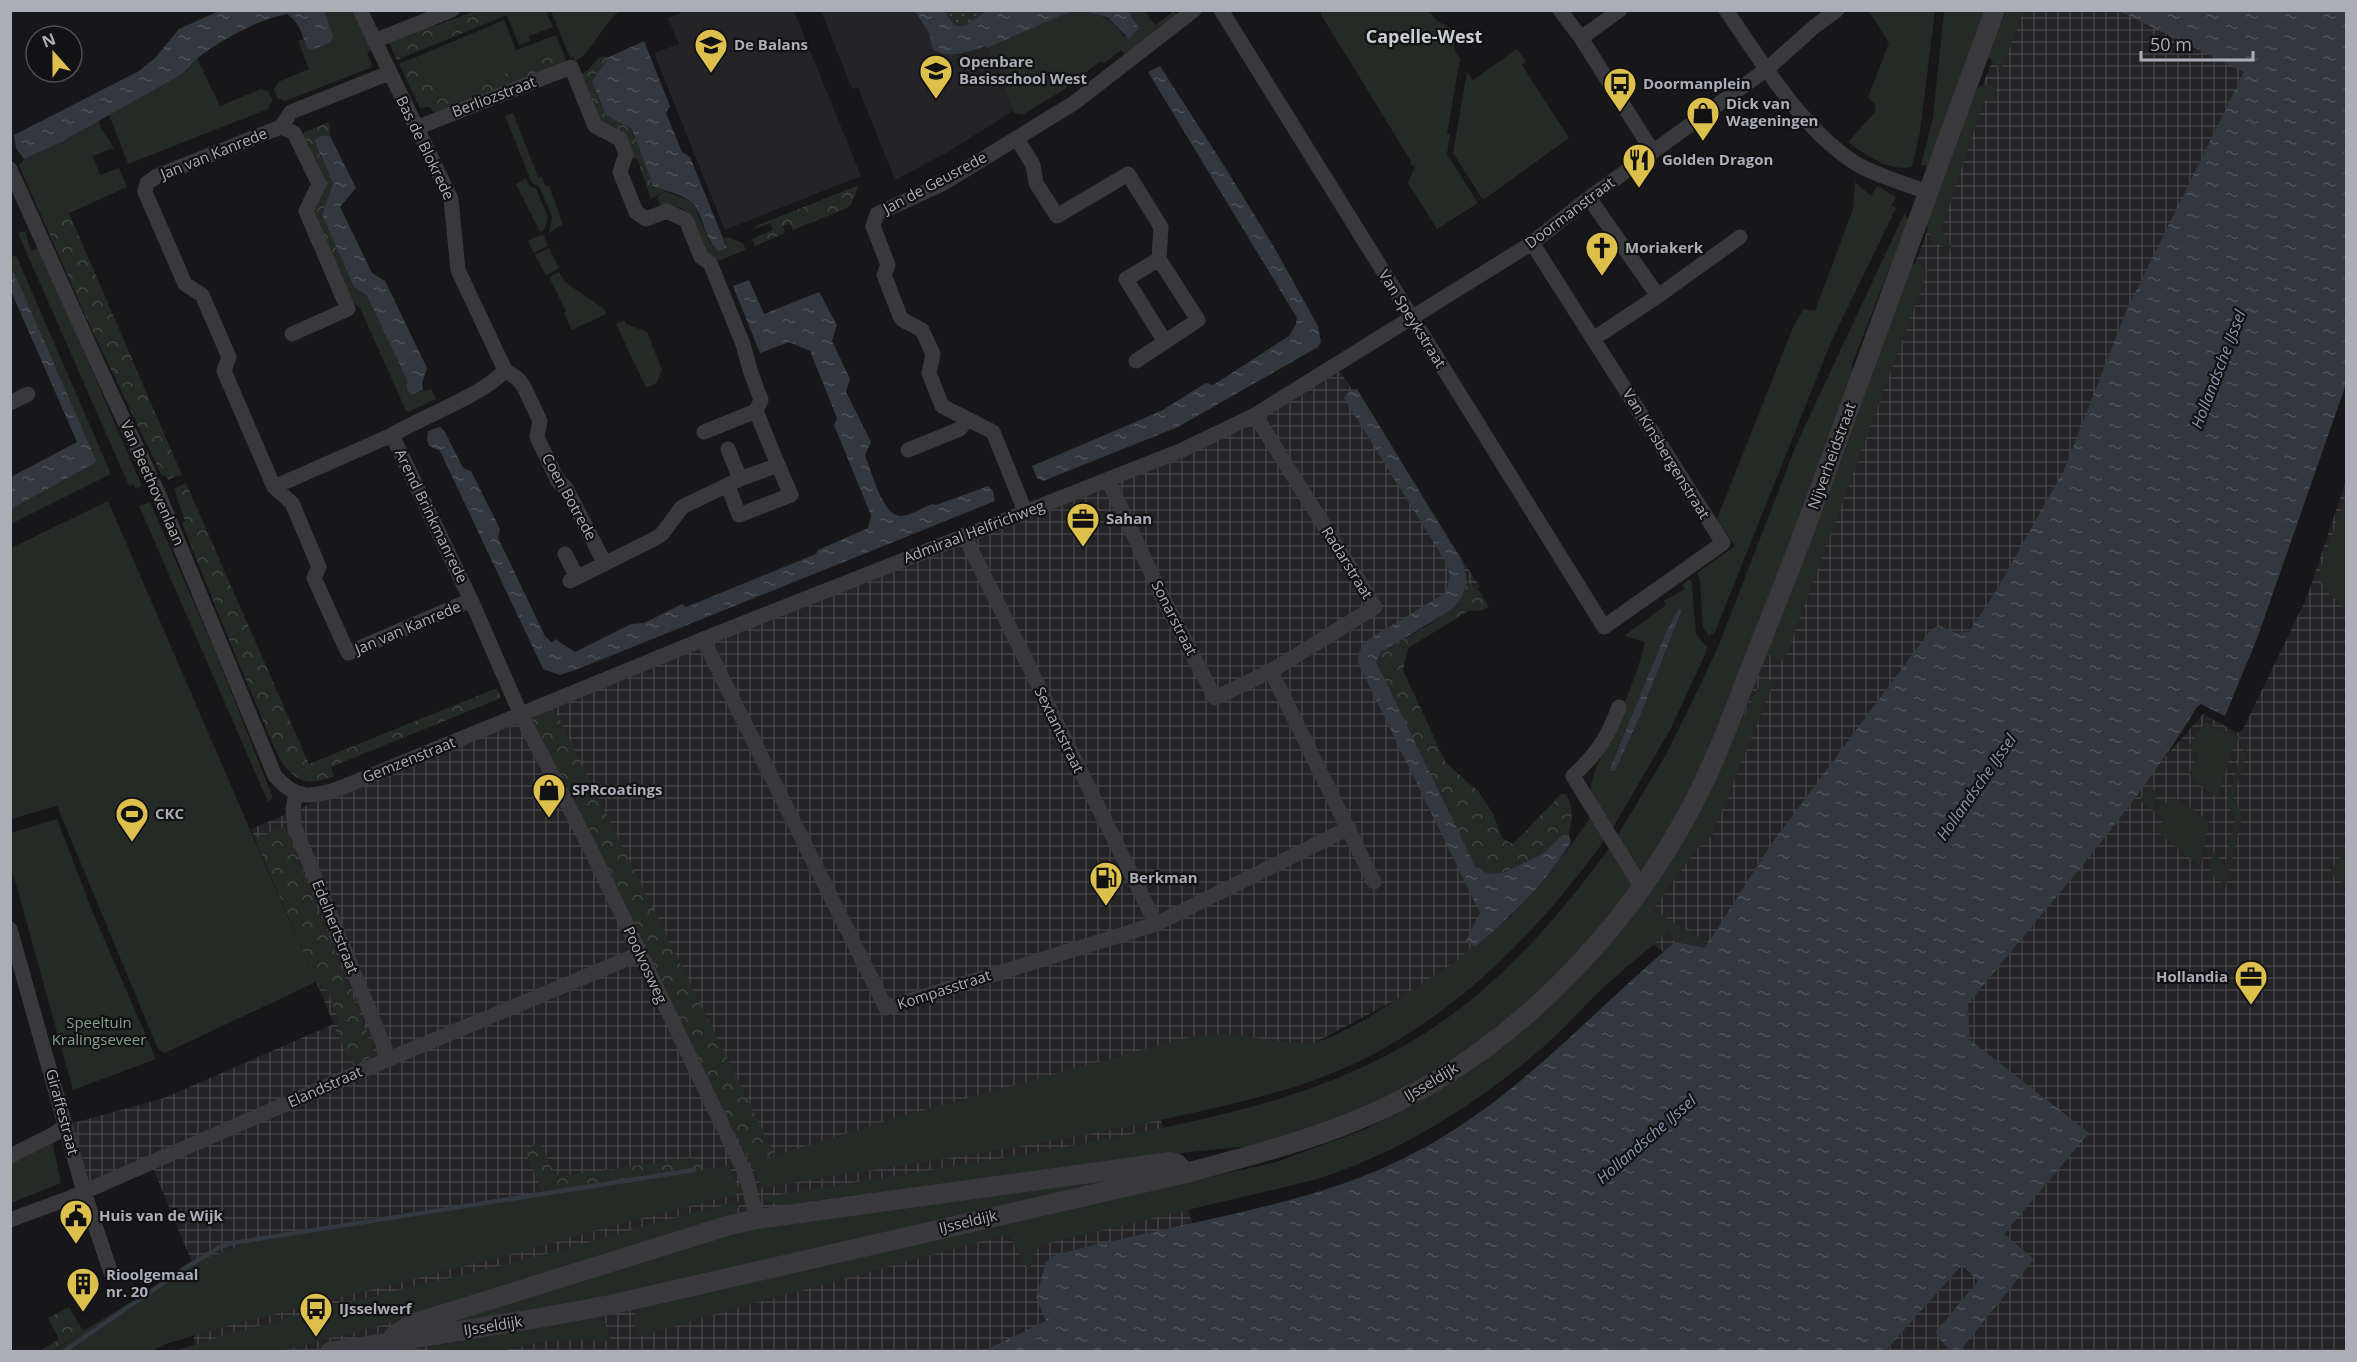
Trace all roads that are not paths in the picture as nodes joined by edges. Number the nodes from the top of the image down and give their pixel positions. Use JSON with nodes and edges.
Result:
{"nodes":[{"id":1,"x":360,"y":10,"type":"edge"},
{"id":2,"x":452,"y":10,"type":"edge"},
{"id":3,"x":1194,"y":10,"type":"edge"},
{"id":4,"x":1221,"y":10,"type":"edge"},
{"id":5,"x":1560,"y":10,"type":"edge"},
{"id":6,"x":1620,"y":10,"type":"edge"},
{"id":7,"x":1726,"y":10,"type":"edge"},
{"id":8,"x":1837,"y":10,"type":"edge"},
{"id":9,"x":1995,"y":10,"type":"edge"},
{"id":10,"x":1581,"y":38,"type":"junction"},
{"id":11,"x":374,"y":42,"type":"junction"},
{"id":12,"x":1767,"y":69,"type":"junction"},
{"id":13,"x":389,"y":73,"type":"junction"},
{"id":14,"x":281,"y":127,"type":"junction"},
{"id":15,"x":416,"y":128,"type":"junction"},
{"id":16,"x":1017,"y":138,"type":"junction"},
{"id":17,"x":1653,"y":152,"type":"junction"},
{"id":18,"x":10,"y":169,"type":"edge"},
{"id":19,"x":1928,"y":193,"type":"junction"},
{"id":20,"x":1589,"y":198,"type":"junction"},
{"id":21,"x":1740,"y":237,"type":"dead end"},
{"id":22,"x":1532,"y":243,"type":"junction"},
{"id":23,"x":1159,"y":259,"type":"junction"},
{"id":24,"x":1658,"y":296,"type":"junction"},
{"id":25,"x":1412,"y":319,"type":"junction"},
{"id":26,"x":292,"y":334,"type":"dead end"},
{"id":27,"x":1593,"y":339,"type":"junction"},
{"id":28,"x":1165,"y":342,"type":"junction"},
{"id":29,"x":1136,"y":361,"type":"dead end"},
{"id":30,"x":505,"y":370,"type":"junction"},
{"id":31,"x":28,"y":394,"type":"dead end"},
{"id":32,"x":10,"y":403,"type":"edge"},
{"id":33,"x":756,"y":411,"type":"junction"},
{"id":34,"x":1255,"y":415,"type":"junction"},
{"id":35,"x":967,"y":419,"type":"junction"},
{"id":36,"x":704,"y":432,"type":"dead end"},
{"id":37,"x":392,"y":435,"type":"junction"},
{"id":38,"x":728,"y":449,"type":"dead end"},
{"id":39,"x":908,"y":450,"type":"dead end"},
{"id":40,"x":778,"y":465,"type":"junction"},
{"id":41,"x":1108,"y":480,"type":"junction"},
{"id":42,"x":734,"y":482,"type":"junction"},
{"id":43,"x":274,"y":487,"type":"junction"},
{"id":44,"x":1025,"y":511,"type":"junction"},
{"id":45,"x":964,"y":535,"type":"junction"},
{"id":46,"x":566,"y":554,"type":"dead end"},
{"id":47,"x":604,"y":564,"type":"junction"},
{"id":48,"x":471,"y":600,"type":"junction"},
{"id":49,"x":1604,"y":627,"type":"joint"},
{"id":50,"x":703,"y":639,"type":"junction"},
{"id":51,"x":1271,"y":671,"type":"junction"},
{"id":52,"x":1619,"y":707,"type":"dead end"},
{"id":53,"x":521,"y":715,"type":"junction"},
{"id":54,"x":296,"y":793,"type":"junction"},
{"id":55,"x":1349,"y":828,"type":"junction"},
{"id":56,"x":1374,"y":882,"type":"dead end"},
{"id":57,"x":1642,"y":888,"type":"junction"},
{"id":58,"x":1156,"y":924,"type":"junction"},
{"id":59,"x":10,"y":929,"type":"edge"},
{"id":60,"x":639,"y":954,"type":"junction"},
{"id":61,"x":1561,"y":982,"type":"joint"},
{"id":62,"x":389,"y":1059,"type":"junction"},
{"id":63,"x":66,"y":1125,"type":"junction"},
{"id":64,"x":10,"y":1156,"type":"edge"},
{"id":65,"x":1186,"y":1173,"type":"junction"},
{"id":66,"x":84,"y":1192,"type":"junction"},
{"id":67,"x":757,"y":1219,"type":"junction"},
{"id":68,"x":10,"y":1220,"type":"edge"},
{"id":69,"x":113,"y":1273,"type":"dead end"},
{"id":70,"x":389,"y":1342,"type":"junction"},
{"id":71,"x":330,"y":1352,"type":"edge"}],
"edges":[{"from":1,"to":11,"type":"street","name":"Bas de Blokrede"},
{"from":2,"to":11,"type":"street"},
{"from":3,"to":16,"type":"street","name":"Jan de Geusrede"},
{"from":4,"to":25,"type":"street","name":"Van Speykstraat"},
{"from":5,"to":10,"type":"street"},
{"from":6,"to":10,"type":"street"},
{"from":7,"to":12,"type":"street"},
{"from":8,"to":12,"type":"street","name":"Doormanstraat"},
{"from":9,"to":19,"type":"street","name":"Nijverheidstraat"},
{"from":10,"to":17,"type":"street"},
{"from":11,"to":13,"type":"street","name":"Bas de Blokrede"},
{"from":12,"to":17,"type":"street","name":"Doormanstraat"},
{"from":12,"to":19,"type":"street"},
{"from":13,"to":14,"type":"street","name":"Jan van Kanrede"},
{"from":13,"to":15,"type":"street","name":"Bas de Blokrede"},
{"from":14,"to":26,"type":"street"},
{"from":14,"to":43,"type":"street","name":"Jan van Kanrede"},
{"from":15,"to":30,"type":"street","name":"Bas de Blokrede"},
{"from":15,"to":33,"type":"street","name":"Berliozstraat"},
{"from":16,"to":23,"type":"street"},
{"from":16,"to":35,"type":"street","name":"Jan de Geusrede"},
{"from":17,"to":20,"type":"street","name":"Doormanstraat"},
{"from":18,"to":54,"type":"street","name":"Van Beethovenlaan"},
{"from":19,"to":57,"type":"street","name":"Nijverheidstraat"},
{"from":20,"to":22,"type":"street","name":"Doormanstraat"},
{"from":20,"to":24,"type":"street"},
{"from":21,"to":24,"type":"street"},
{"from":22,"to":25,"type":"street","name":"Doormanstraat"},
{"from":22,"to":27,"type":"street","name":"Van Kinsbergenstraat"},
{"from":23,"to":28,"type":"street"},
{"from":23,"to":28,"type":"street"},
{"from":24,"to":27,"type":"street"},
{"from":25,"to":34,"type":"street","name":"Admiraal Helfrichweg"},
{"from":25,"to":49,"type":"street","name":"Van Speykstraat"},
{"from":27,"to":49,"type":"street","name":"Van Kinsbergenstraat"},
{"from":28,"to":29,"type":"street"},
{"from":30,"to":37,"type":"street"},
{"from":30,"to":47,"type":"street","name":"Coen Botrede"},
{"from":31,"to":32,"type":"street"},
{"from":33,"to":36,"type":"street"},
{"from":33,"to":40,"type":"street"},
{"from":34,"to":41,"type":"street","name":"Admiraal Helfrichweg"},
{"from":34,"to":51,"type":"street","name":"Radarstraat"},
{"from":35,"to":39,"type":"street"},
{"from":35,"to":44,"type":"street","name":"Jan de Geusrede"},
{"from":37,"to":43,"type":"street","name":"Arend Brinkmanrede"},
{"from":37,"to":48,"type":"street","name":"Arend Brinkmanrede"},
{"from":38,"to":42,"type":"street"},
{"from":40,"to":42,"type":"street","name":"Coen Botrede"},
{"from":40,"to":42,"type":"street"},
{"from":41,"to":44,"type":"street","name":"Admiraal Helfrichweg"},
{"from":41,"to":51,"type":"street","name":"Sonarstraat"},
{"from":42,"to":47,"type":"street","name":"Coen Botrede"},
{"from":43,"to":48,"type":"street","name":"Jan van Kanrede"},
{"from":44,"to":45,"type":"street","name":"Admiraal Helfrichweg"},
{"from":45,"to":50,"type":"street","name":"Admiraal Helfrichweg"},
{"from":45,"to":58,"type":"street","name":"Sextantstraat"},
{"from":46,"to":47,"type":"street","name":"Coen Botrede"},
{"from":48,"to":53,"type":"street","name":"Arend Brinkmanrede"},
{"from":50,"to":53,"type":"street","name":"Admiraal Helfrichweg"},
{"from":50,"to":58,"type":"street","name":"Kompasstraat"},
{"from":51,"to":55,"type":"street"},
{"from":52,"to":57,"type":"street"},
{"from":53,"to":54,"type":"street","name":"Gemzenstraat"},
{"from":53,"to":60,"type":"street","name":"Poolvosweg"},
{"from":54,"to":62,"type":"street","name":"Edelhertstraat"},
{"from":55,"to":56,"type":"street"},
{"from":55,"to":58,"type":"street","name":"Kompasstraat"},
{"from":57,"to":61,"type":"street","name":"Nijverheidstraat"},
{"from":59,"to":63,"type":"street","name":"Giraffestraat"},
{"from":60,"to":62,"type":"street","name":"Elandstraat"},
{"from":60,"to":67,"type":"street","name":"Poolvosweg"},
{"from":61,"to":65,"type":"street","name":"IJsseldijk"},
{"from":62,"to":66,"type":"street","name":"Elandstraat"},
{"from":63,"to":64,"type":"street"},
{"from":63,"to":66,"type":"street","name":"Giraffestraat"},
{"from":65,"to":67,"type":"street"},
{"from":65,"to":70,"type":"street","name":"IJsseldijk"},
{"from":66,"to":68,"type":"street","name":"Elandstraat"},
{"from":66,"to":69,"type":"street","name":"Giraffestraat"},
{"from":67,"to":70,"type":"street"},
{"from":70,"to":71,"type":"street","name":"IJsseldijk"}]}
